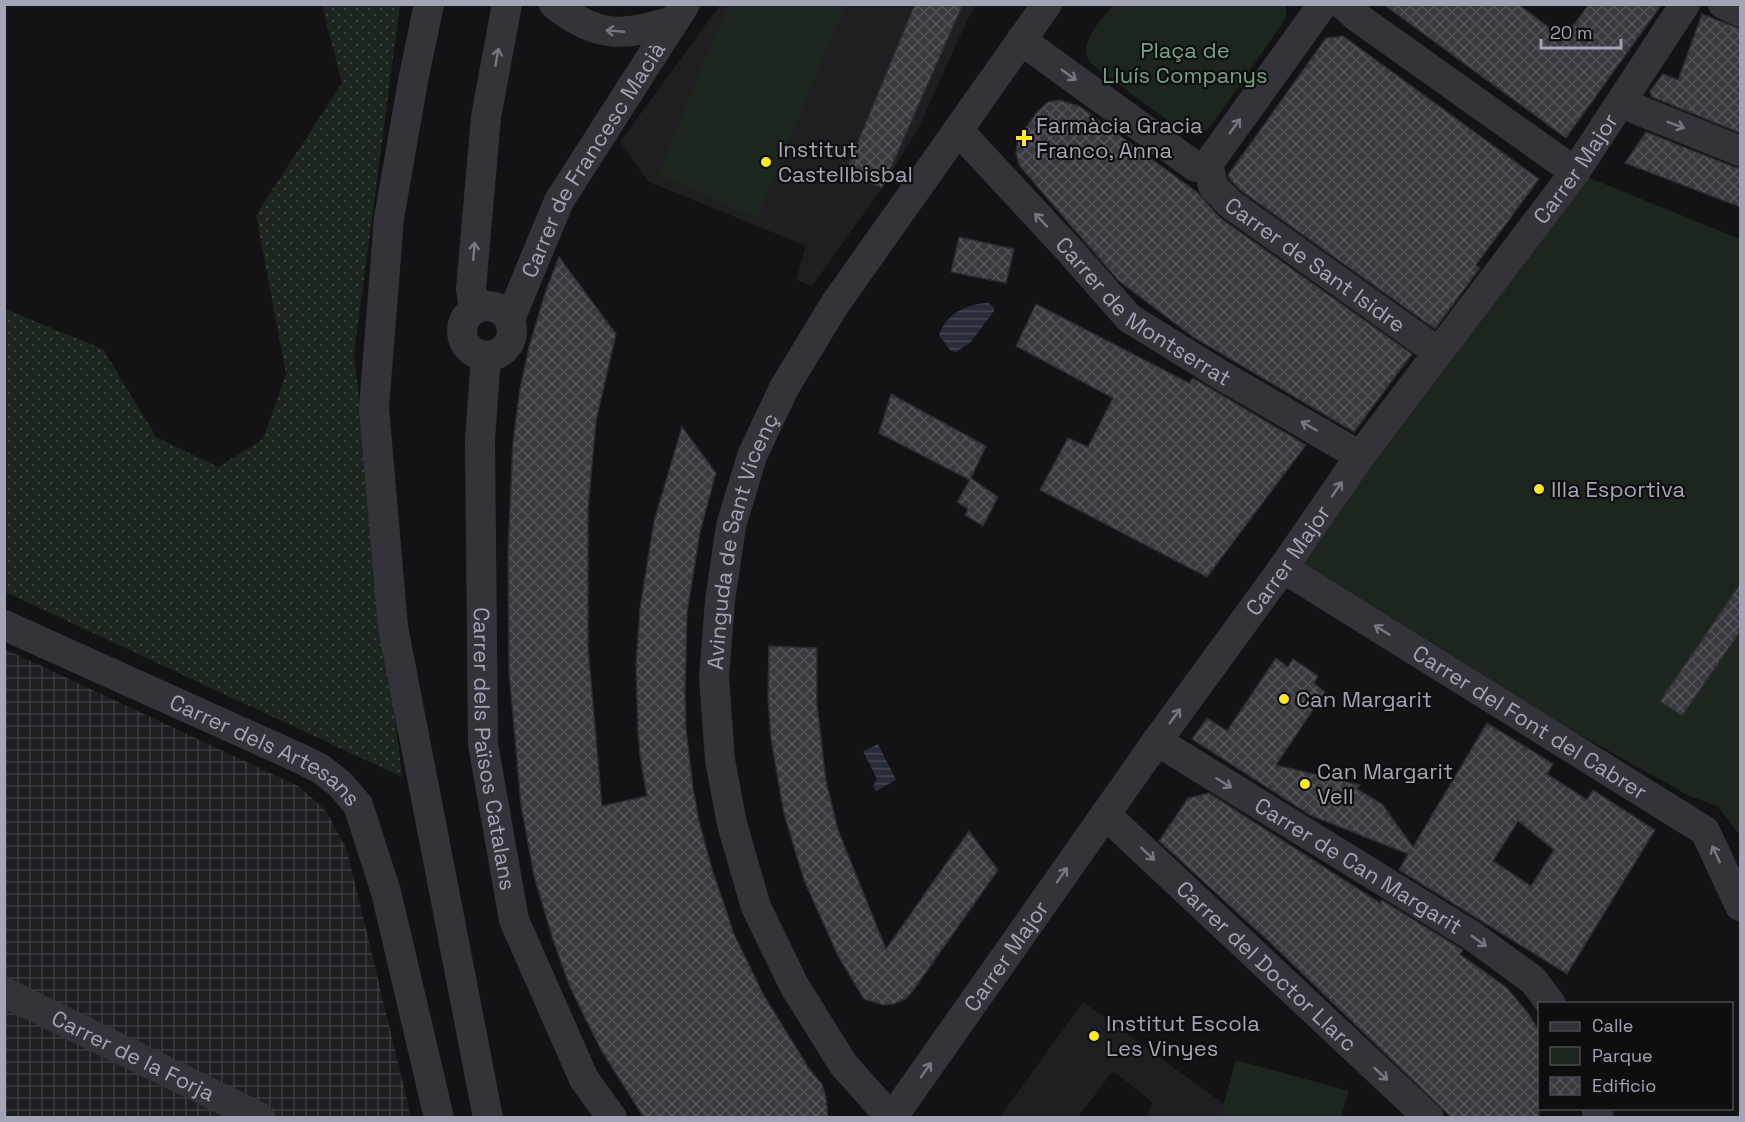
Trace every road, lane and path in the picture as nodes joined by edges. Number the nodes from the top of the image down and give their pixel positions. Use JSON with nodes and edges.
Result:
{"nodes":[{"id":1,"x":429,"y":4,"type":"edge"},
{"id":2,"x":507,"y":4,"type":"edge"},
{"id":3,"x":554,"y":4,"type":"edge"},
{"id":4,"x":1047,"y":4,"type":"edge"},
{"id":5,"x":1323,"y":4,"type":"edge"},
{"id":6,"x":1342,"y":4,"type":"edge"},
{"id":7,"x":1685,"y":4,"type":"edge"},
{"id":8,"x":1722,"y":4,"type":"edge"},
{"id":9,"x":1740,"y":12,"type":"edge"},
{"id":10,"x":679,"y":13,"type":"edge"},
{"id":11,"x":1021,"y":40,"type":"junction"},
{"id":12,"x":1621,"y":104,"type":"junction"},
{"id":13,"x":958,"y":130,"type":"junction"},
{"id":14,"x":1740,"y":151,"type":"edge"},
{"id":15,"x":1208,"y":164,"type":"junction"},
{"id":16,"x":1575,"y":172,"type":"junction"},
{"id":17,"x":474,"y":309,"type":"junction"},
{"id":18,"x":510,"y":319,"type":"junction"},
{"id":19,"x":1438,"y":352,"type":"junction"},
{"id":20,"x":486,"y":356,"type":"junction"},
{"id":21,"x":1360,"y":456,"type":"junction"},
{"id":22,"x":1283,"y":568,"type":"junction"},
{"id":23,"x":4,"y":625,"type":"edge"},
{"id":24,"x":1157,"y":741,"type":"junction"},
{"id":25,"x":1105,"y":814,"type":"junction"},
{"id":26,"x":1740,"y":906,"type":"edge"},
{"id":27,"x":4,"y":992,"type":"edge"},
{"id":28,"x":1550,"y":1002,"type":"edge"},
{"id":29,"x":261,"y":1118,"type":"edge"},
{"id":30,"x":439,"y":1118,"type":"edge"},
{"id":31,"x":488,"y":1118,"type":"edge"},
{"id":32,"x":612,"y":1118,"type":"edge"},
{"id":33,"x":892,"y":1118,"type":"edge"},
{"id":34,"x":1429,"y":1118,"type":"edge"}],
"edges":[{"from":1,"to":31,"type":"street"},
{"from":17,"to":2,"type":"street","one_way":true},
{"from":10,"to":3,"type":"street","one_way":true},
{"from":4,"to":11,"type":"street","name":"Avinguda de Sant Vicenç"},
{"from":15,"to":5,"type":"street","one_way":true},
{"from":6,"to":16,"type":"street"},
{"from":7,"to":12,"type":"street","name":"Carrer Major"},
{"from":8,"to":9,"type":"street"},
{"from":10,"to":18,"type":"street","name":"Carrer de Francesc Macià"},
{"from":11,"to":13,"type":"street","name":"Avinguda de Sant Vicenç"},
{"from":11,"to":15,"type":"street","one_way":true},
{"from":12,"to":14,"type":"street","one_way":true},
{"from":12,"to":16,"type":"street","name":"Carrer Major"},
{"from":21,"to":13,"type":"street","name":"Carrer de Montserrat","one_way":true},
{"from":13,"to":33,"type":"street","name":"Avinguda de Sant Vicenç"},
{"from":15,"to":19,"type":"street","name":"Carrer de Sant Isidre"},
{"from":16,"to":19,"type":"street","name":"Carrer Major"},
{"from":17,"to":18,"type":"street"},
{"from":17,"to":20,"type":"street"},
{"from":18,"to":20,"type":"street","name":"Carrer de Francesc Macià"},
{"from":19,"to":21,"type":"street","name":"Carrer Major"},
{"from":20,"to":32,"type":"street","name":"Carrer dels Països Catalans"},
{"from":22,"to":21,"type":"street","name":"Carrer Major","one_way":true},
{"from":24,"to":22,"type":"street","name":"Carrer Major","one_way":true},
{"from":26,"to":22,"type":"street","name":"Carrer del Font del Cabrer","one_way":true},
{"from":23,"to":30,"type":"street","name":"Carrer dels Artesans"},
{"from":24,"to":25,"type":"street","name":"Carrer Major"},
{"from":24,"to":28,"type":"street","name":"Carrer de Can Margarit","one_way":true},
{"from":33,"to":25,"type":"street","name":"Carrer Major","one_way":true},
{"from":25,"to":34,"type":"street","name":"Carrer del Doctor Llarc","one_way":true},
{"from":27,"to":29,"type":"street","name":"Carrer de la Forja"}]}
